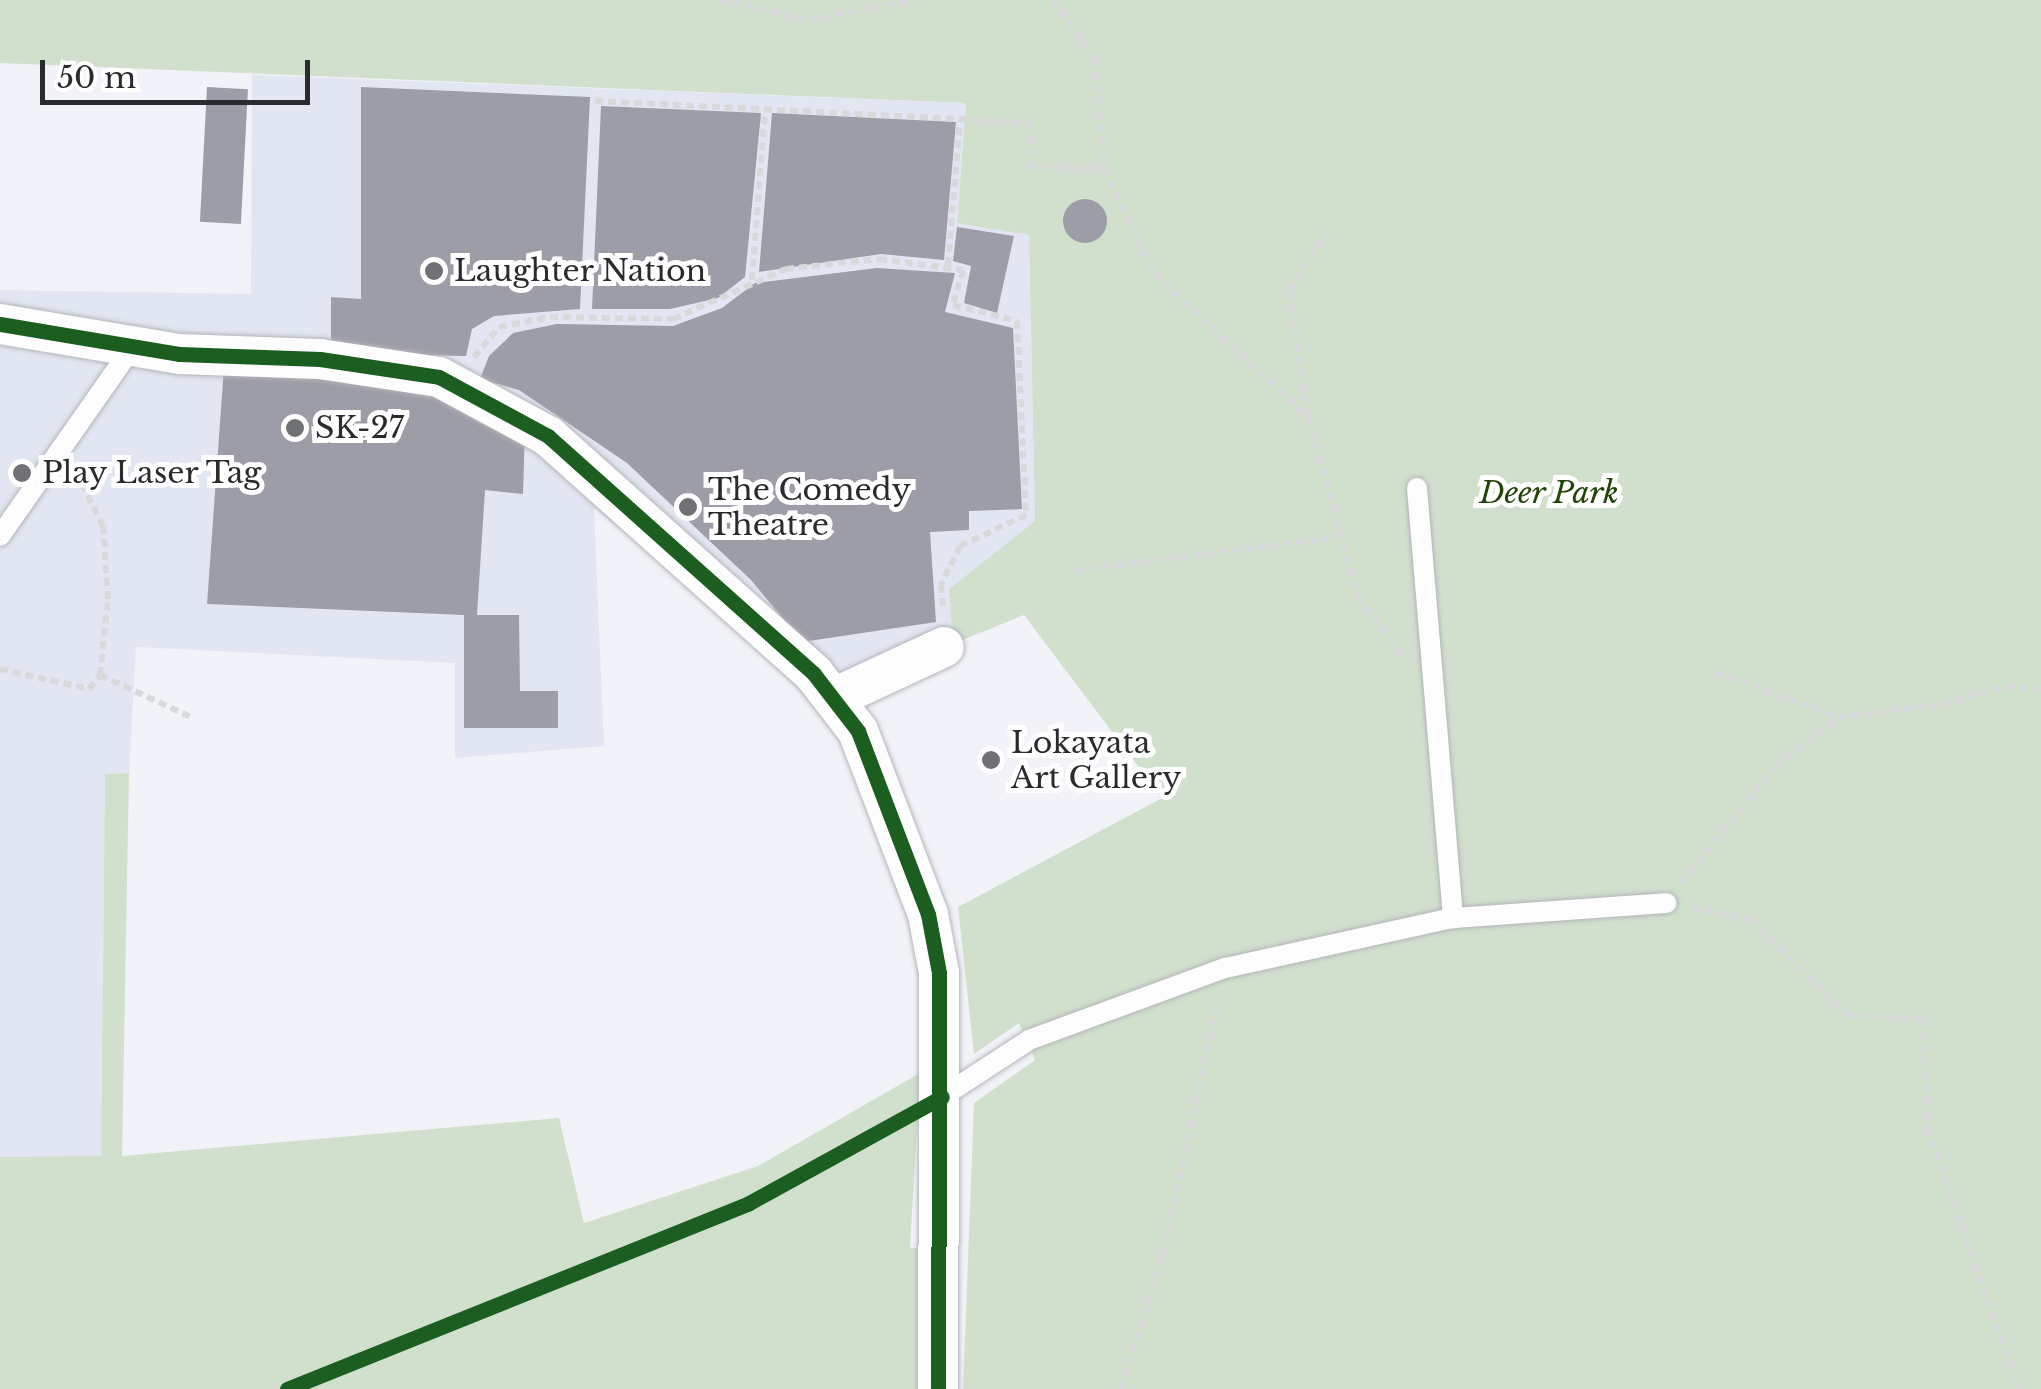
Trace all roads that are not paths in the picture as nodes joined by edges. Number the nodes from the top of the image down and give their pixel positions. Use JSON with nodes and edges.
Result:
{"nodes":[{"id":1,"x":0,"y":324,"type":"edge"},
{"id":2,"x":134,"y":346,"type":"junction"},
{"id":3,"x":1418,"y":488,"type":"dead end"},
{"id":4,"x":0,"y":536,"type":"edge"},
{"id":5,"x":943,"y":632,"type":"road end"},
{"id":6,"x":834,"y":698,"type":"junction"},
{"id":7,"x":1666,"y":903,"type":"road end"},
{"id":8,"x":1453,"y":918,"type":"junction"},
{"id":9,"x":942,"y":1097,"type":"junction"},
{"id":10,"x":938,"y":1389,"type":"edge"}],
"edges":[{"from":1,"to":2,"type":"street"},
{"from":2,"to":4,"type":"lane"},
{"from":2,"to":6,"type":"street"},
{"from":3,"to":8,"type":"lane"},
{"from":5,"to":6,"type":"street"},
{"from":6,"to":9,"type":"street"},
{"from":7,"to":8,"type":"lane"},
{"from":8,"to":9,"type":"lane"},
{"from":9,"to":10,"type":"street"}]}
